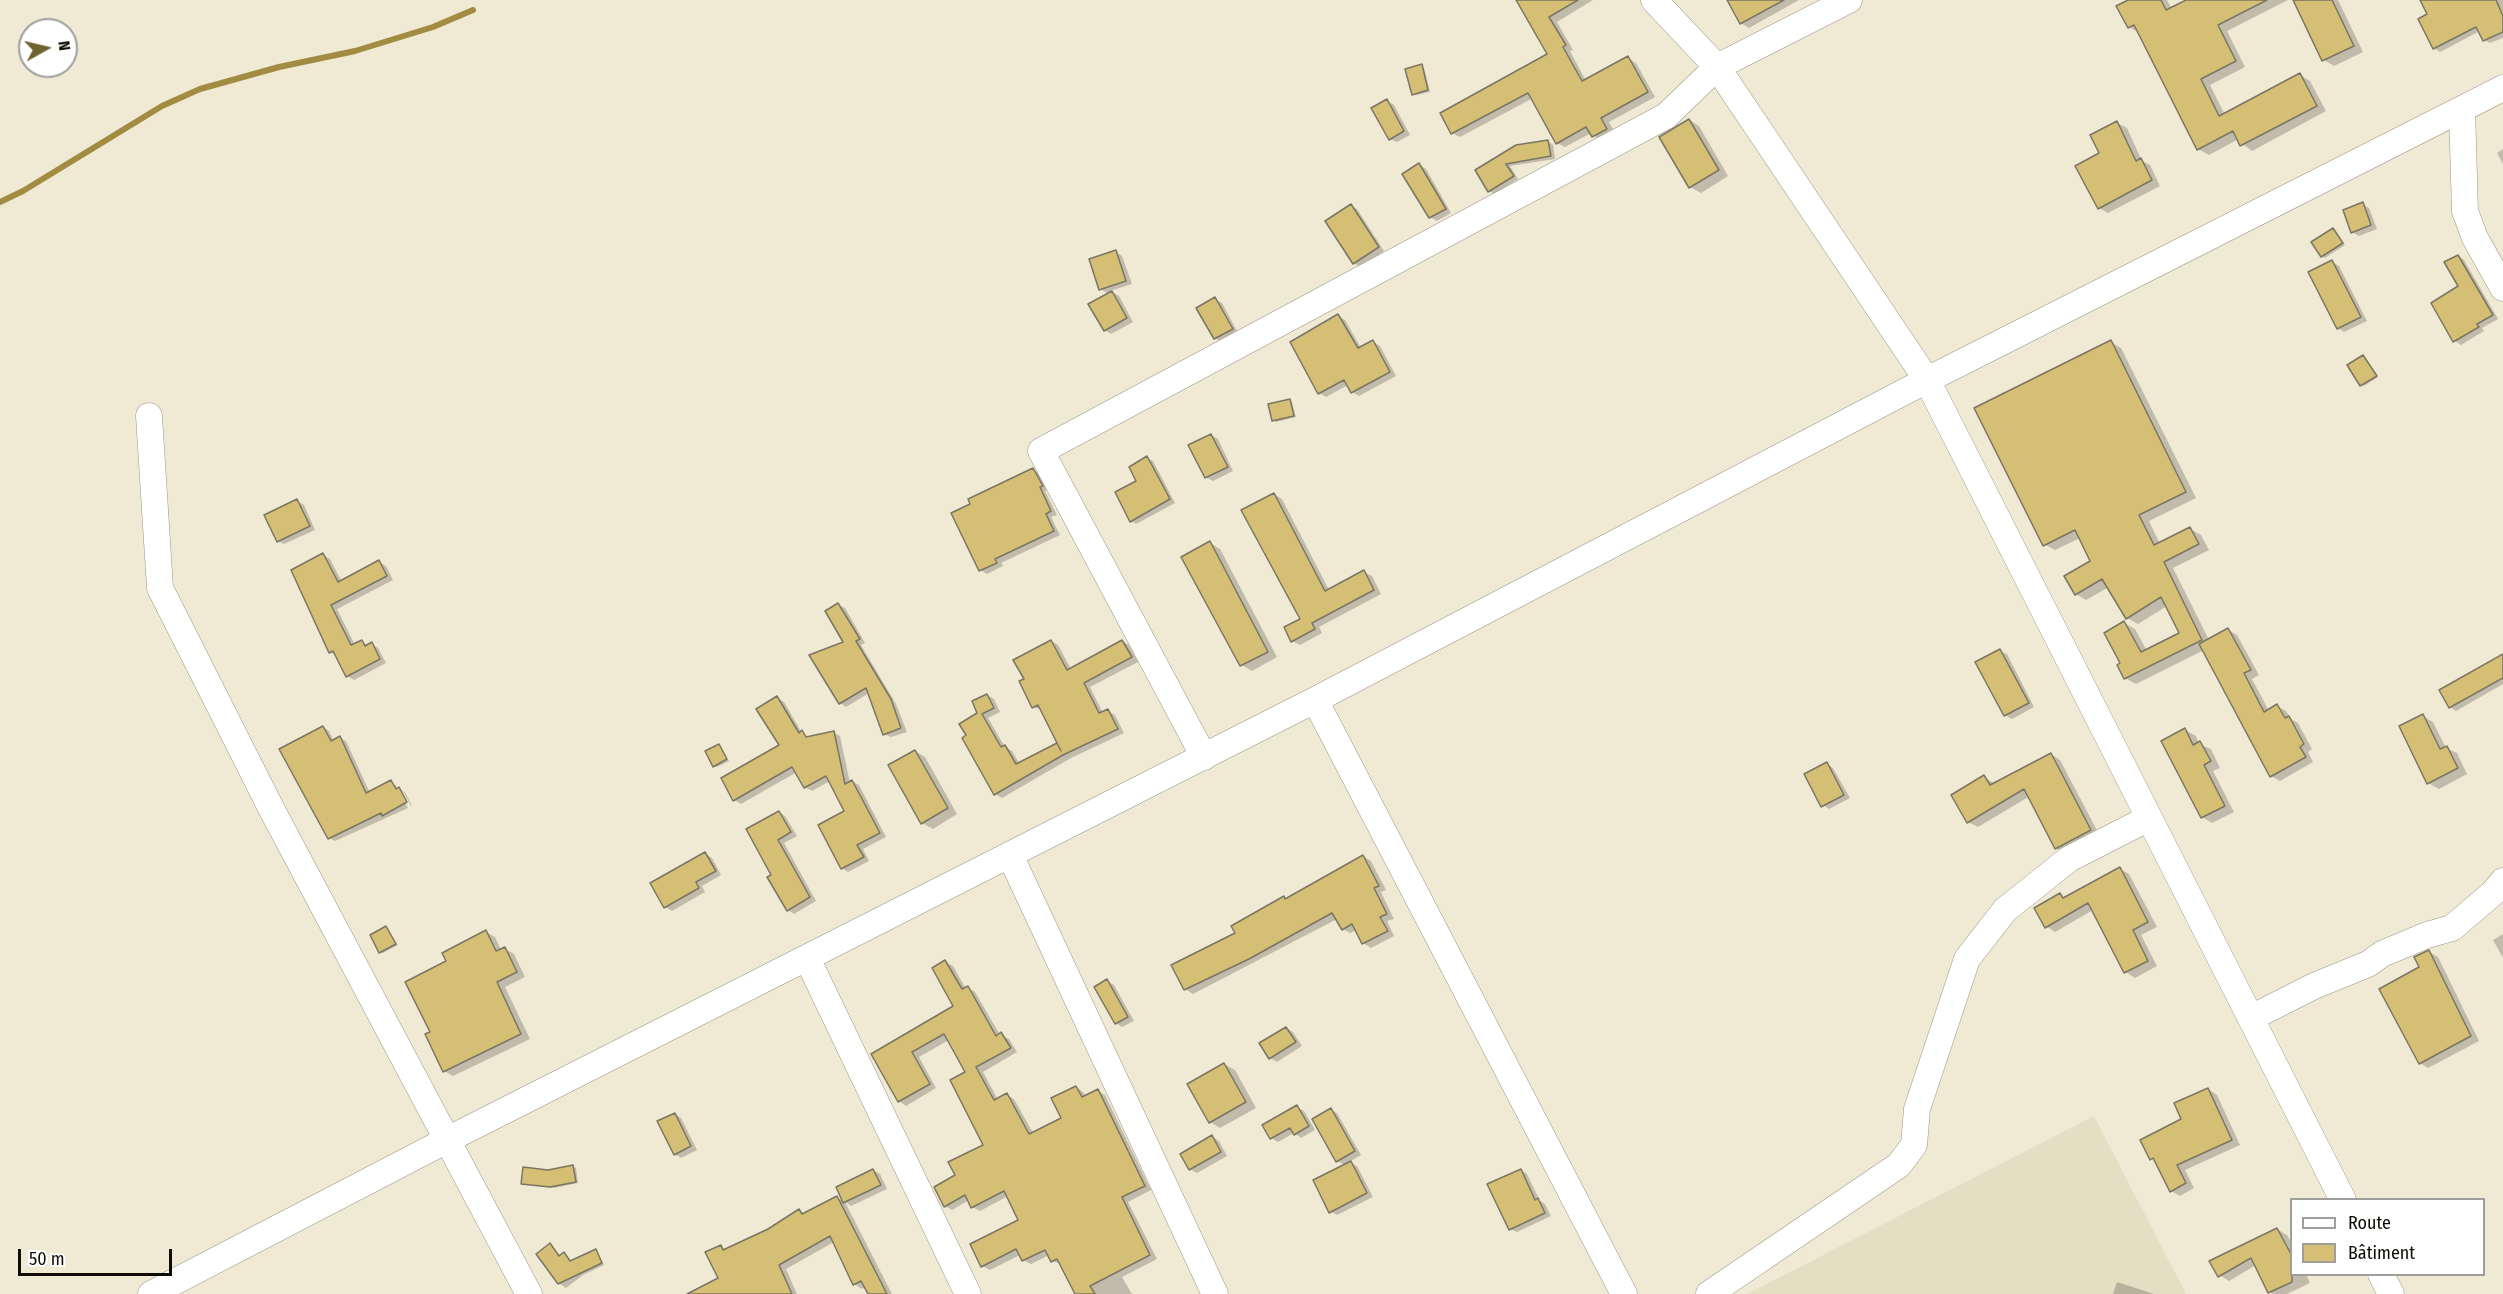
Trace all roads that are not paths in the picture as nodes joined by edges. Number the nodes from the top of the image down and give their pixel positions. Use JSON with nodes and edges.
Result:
{"nodes":[{"id":1,"x":1653,"y":0,"type":"edge"},
{"id":2,"x":1849,"y":0,"type":"edge"},
{"id":3,"x":1717,"y":67,"type":"junction"},
{"id":4,"x":2503,"y":88,"type":"edge"},
{"id":5,"x":2462,"y":110,"type":"junction"},
{"id":6,"x":2503,"y":288,"type":"edge"},
{"id":7,"x":1927,"y":380,"type":"junction"},
{"id":8,"x":148,"y":417,"type":"dead end"},
{"id":9,"x":1315,"y":700,"type":"junction"},
{"id":10,"x":1204,"y":757,"type":"junction"},
{"id":11,"x":2149,"y":818,"type":"junction"},
{"id":12,"x":1010,"y":855,"type":"junction"},
{"id":13,"x":2503,"y":881,"type":"edge"},
{"id":14,"x":807,"y":958,"type":"junction"},
{"id":15,"x":2251,"y":1018,"type":"junction"},
{"id":16,"x":449,"y":1139,"type":"junction"},
{"id":17,"x":2342,"y":1198,"type":"edge"},
{"id":18,"x":2382,"y":1276,"type":"edge"},
{"id":19,"x":151,"y":1294,"type":"edge"},
{"id":20,"x":529,"y":1294,"type":"edge"},
{"id":21,"x":968,"y":1294,"type":"edge"},
{"id":22,"x":1215,"y":1294,"type":"edge"},
{"id":23,"x":1624,"y":1294,"type":"edge"},
{"id":24,"x":1709,"y":1294,"type":"edge"},
{"id":25,"x":2391,"y":1294,"type":"edge"}],
"edges":[{"from":1,"to":3,"type":"street"},
{"from":2,"to":3,"type":"street"},
{"from":3,"to":7,"type":"street"},
{"from":3,"to":10,"type":"street"},
{"from":4,"to":5,"type":"street"},
{"from":5,"to":6,"type":"street"},
{"from":5,"to":7,"type":"street"},
{"from":7,"to":9,"type":"street"},
{"from":7,"to":11,"type":"street"},
{"from":8,"to":16,"type":"street"},
{"from":9,"to":10,"type":"street"},
{"from":9,"to":23,"type":"street"},
{"from":10,"to":12,"type":"street"},
{"from":11,"to":15,"type":"street"},
{"from":11,"to":24,"type":"street"},
{"from":12,"to":14,"type":"street"},
{"from":12,"to":22,"type":"street"},
{"from":13,"to":15,"type":"street"},
{"from":14,"to":16,"type":"street"},
{"from":14,"to":21,"type":"street"},
{"from":15,"to":17,"type":"street"},
{"from":16,"to":19,"type":"street"},
{"from":16,"to":20,"type":"street"},
{"from":18,"to":25,"type":"street"}]}
